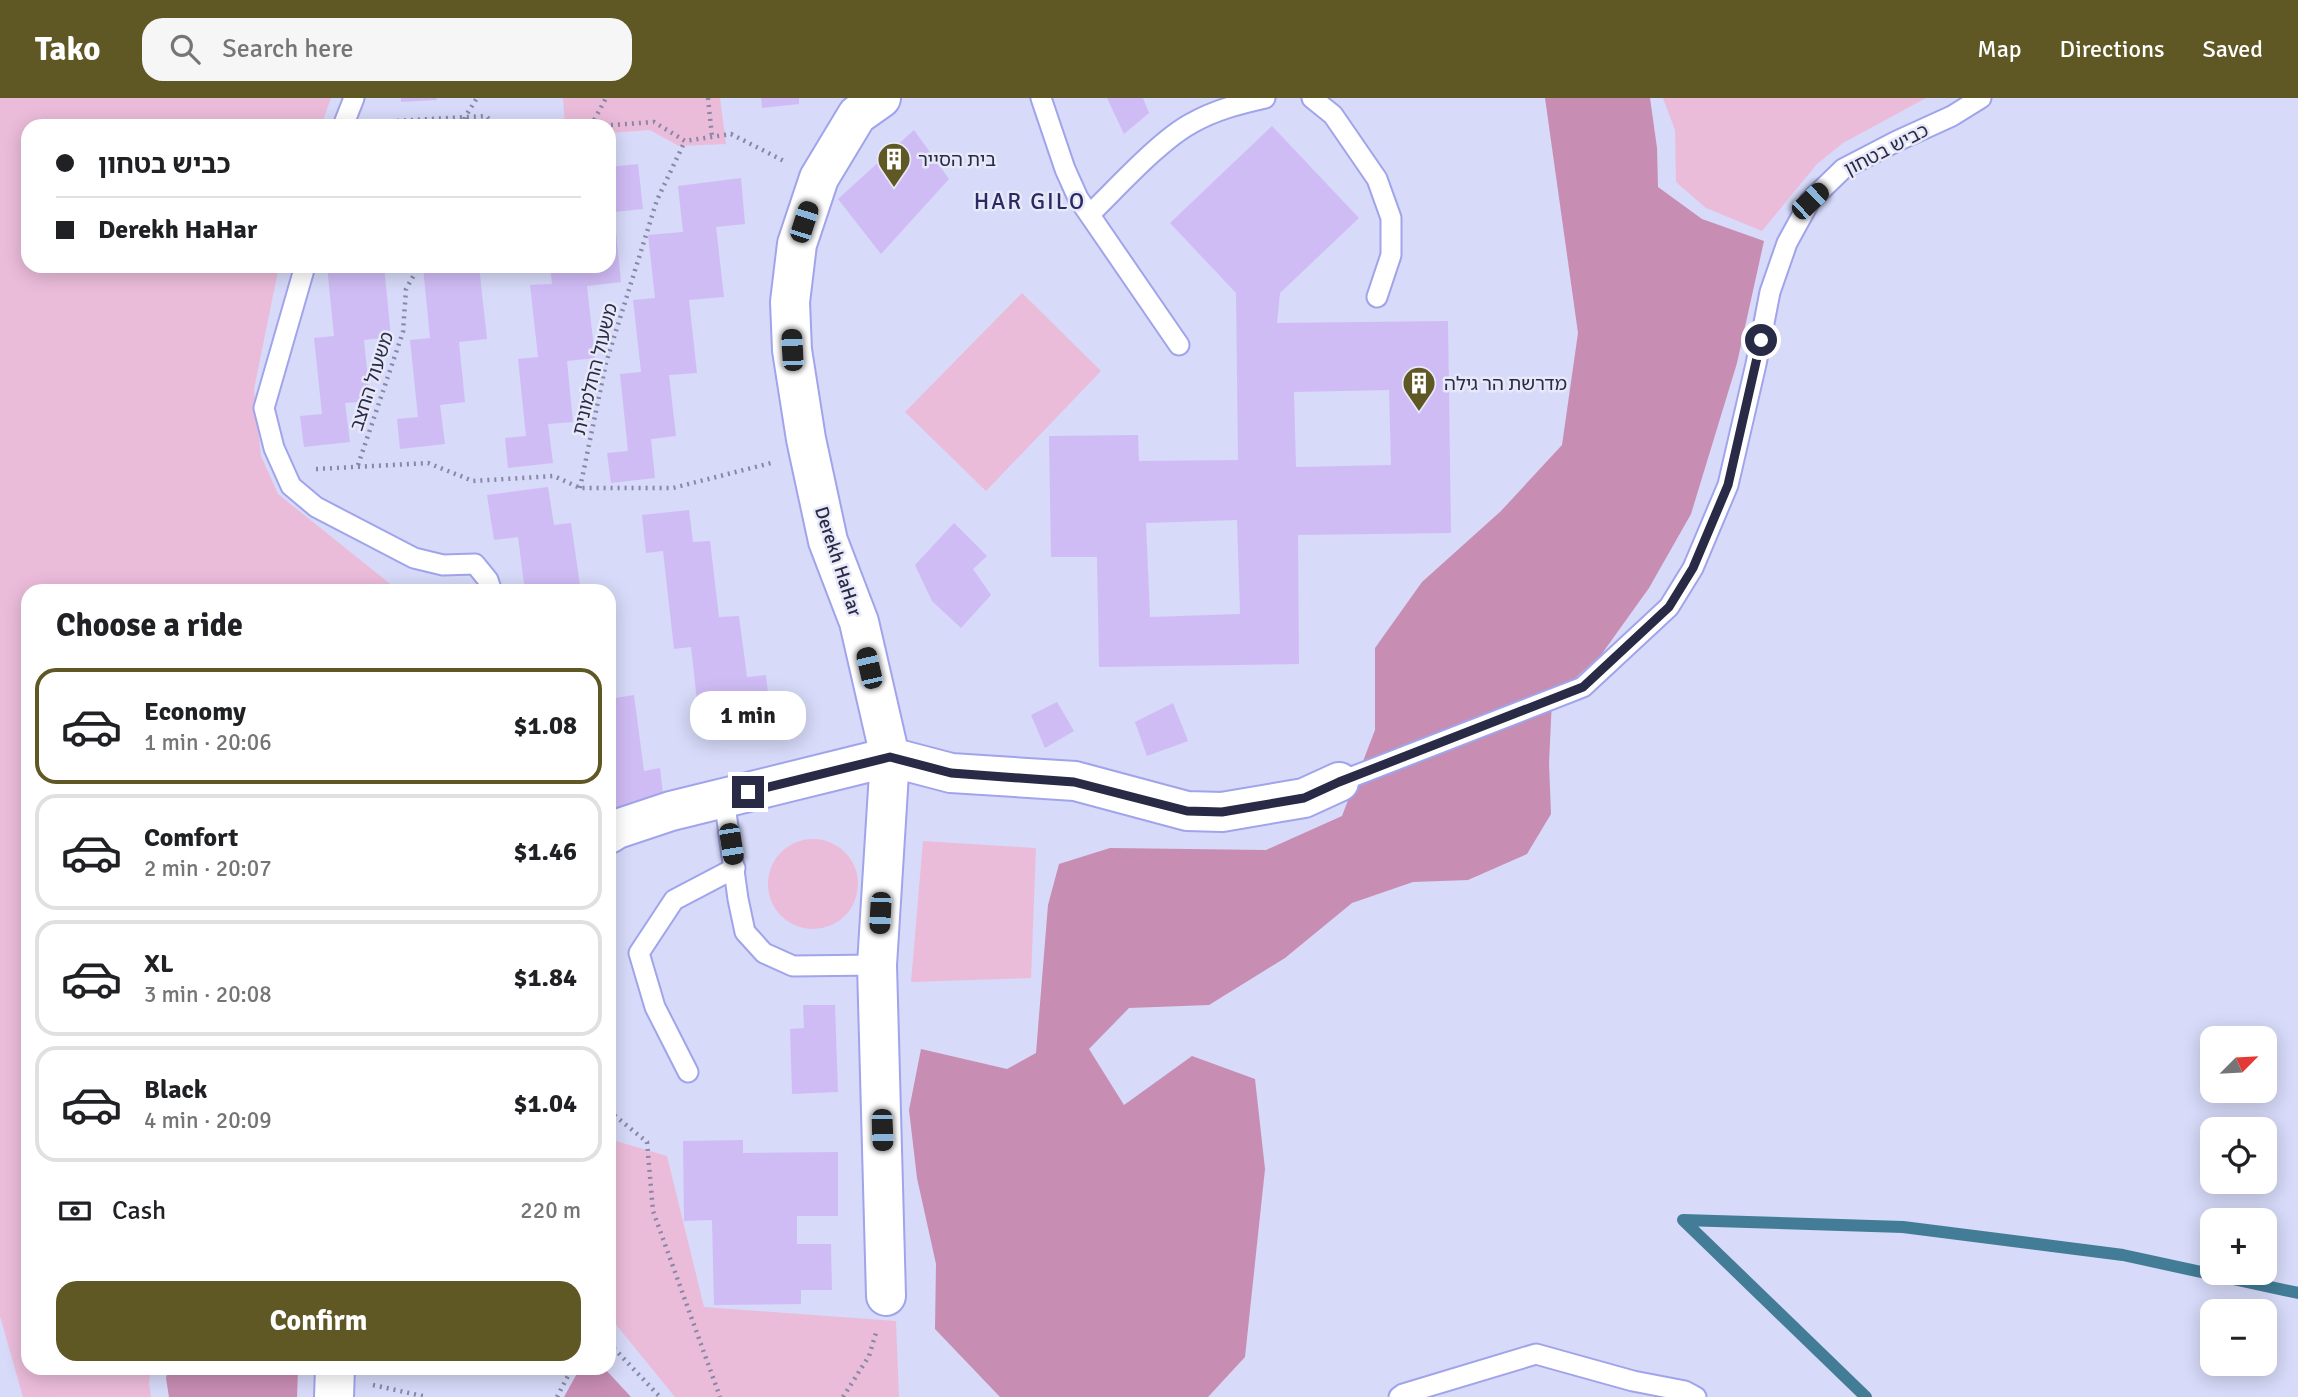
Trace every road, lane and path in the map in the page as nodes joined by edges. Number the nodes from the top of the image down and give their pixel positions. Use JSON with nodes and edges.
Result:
{"nodes":[{"id":1,"x":354,"y":98,"type":"edge"},
{"id":2,"x":477,"y":98,"type":"edge"},
{"id":3,"x":606,"y":98,"type":"edge"},
{"id":4,"x":708,"y":98,"type":"edge"},
{"id":5,"x":881,"y":98,"type":"edge"},
{"id":6,"x":1041,"y":98,"type":"edge"},
{"id":7,"x":1265,"y":98,"type":"edge"},
{"id":8,"x":1312,"y":98,"type":"edge"},
{"id":9,"x":1981,"y":98,"type":"edge"},
{"id":10,"x":465,"y":117,"type":"junction"},
{"id":11,"x":346,"y":119,"type":"edge"},
{"id":12,"x":435,"y":119,"type":"edge"},
{"id":13,"x":489,"y":119,"type":"edge"},
{"id":14,"x":595,"y":119,"type":"edge"},
{"id":15,"x":616,"y":125,"type":"edge"},
{"id":16,"x":712,"y":137,"type":"junction"},
{"id":17,"x":685,"y":141,"type":"junction"},
{"id":18,"x":818,"y":178,"type":"junction"},
{"id":19,"x":1090,"y":214,"type":"junction"},
{"id":20,"x":303,"y":273,"type":"edge"},
{"id":21,"x":415,"y":273,"type":"edge"},
{"id":22,"x":1377,"y":297,"type":"dead end"},
{"id":23,"x":1179,"y":345,"type":"dead end"},
{"id":24,"x":809,"y":453,"type":"junction"},
{"id":25,"x":358,"y":465,"type":"junction"},
{"id":26,"x":286,"y":471,"type":"junction"},
{"id":27,"x":580,"y":488,"type":"junction"},
{"id":28,"x":489,"y":584,"type":"edge"},
{"id":29,"x":890,"y":757,"type":"junction"},
{"id":30,"x":1339,"y":782,"type":"joint"},
{"id":31,"x":724,"y":798,"type":"junction"},
{"id":32,"x":616,"y":830,"type":"edge"},
{"id":33,"x":735,"y":868,"type":"junction"},
{"id":34,"x":877,"y":965,"type":"junction"},
{"id":35,"x":688,"y":1072,"type":"dead end"},
{"id":36,"x":616,"y":1117,"type":"edge"},
{"id":37,"x":887,"y":1296,"type":"joint"},
{"id":38,"x":616,"y":1350,"type":"edge"},
{"id":39,"x":568,"y":1375,"type":"edge"},
{"id":40,"x":335,"y":1381,"type":"edge"},
{"id":41,"x":427,"y":1397,"type":"edge"},
{"id":42,"x":557,"y":1397,"type":"edge"},
{"id":43,"x":660,"y":1397,"type":"edge"},
{"id":44,"x":720,"y":1397,"type":"edge"},
{"id":45,"x":843,"y":1397,"type":"edge"},
{"id":46,"x":1399,"y":1397,"type":"edge"},
{"id":47,"x":1696,"y":1397,"type":"edge"}],
"edges":[{"from":1,"to":11,"type":"lane"},
{"from":2,"to":10,"type":"path"},
{"from":3,"to":14,"type":"path"},
{"from":4,"to":16,"type":"path"},
{"from":5,"to":18,"type":"street","name":"Derekh HaHar"},
{"from":6,"to":19,"type":"lane"},
{"from":7,"to":19,"type":"lane"},
{"from":8,"to":22,"type":"lane"},
{"from":9,"to":30,"type":"lane","name":"כביש בטחון"},
{"from":10,"to":12,"type":"path"},
{"from":10,"to":13,"type":"path"},
{"from":15,"to":17,"type":"path"},
{"from":16,"to":17,"type":"path"},
{"from":16,"to":18,"type":"path"},
{"from":17,"to":27,"type":"path","name":"משעול החלמונית"},
{"from":18,"to":24,"type":"street","name":"Derekh HaHar"},
{"from":19,"to":23,"type":"lane"},
{"from":20,"to":26,"type":"lane"},
{"from":21,"to":25,"type":"path","name":"משעול החצב"},
{"from":24,"to":27,"type":"path"},
{"from":24,"to":29,"type":"street","name":"Derekh HaHar"},
{"from":25,"to":26,"type":"path"},
{"from":25,"to":27,"type":"path"},
{"from":26,"to":28,"type":"lane"},
{"from":29,"to":30,"type":"street"},
{"from":29,"to":31,"type":"street"},
{"from":29,"to":34,"type":"street","name":"Derekh HaHar"},
{"from":31,"to":32,"type":"street"},
{"from":31,"to":33,"type":"lane"},
{"from":33,"to":34,"type":"lane"},
{"from":33,"to":35,"type":"lane"},
{"from":34,"to":37,"type":"street","name":"Derekh HaHar"},
{"from":36,"to":44,"type":"path"},
{"from":37,"to":45,"type":"path"},
{"from":38,"to":43,"type":"path"},
{"from":39,"to":42,"type":"path"},
{"from":40,"to":41,"type":"path"},
{"from":46,"to":47,"type":"lane"}]}
